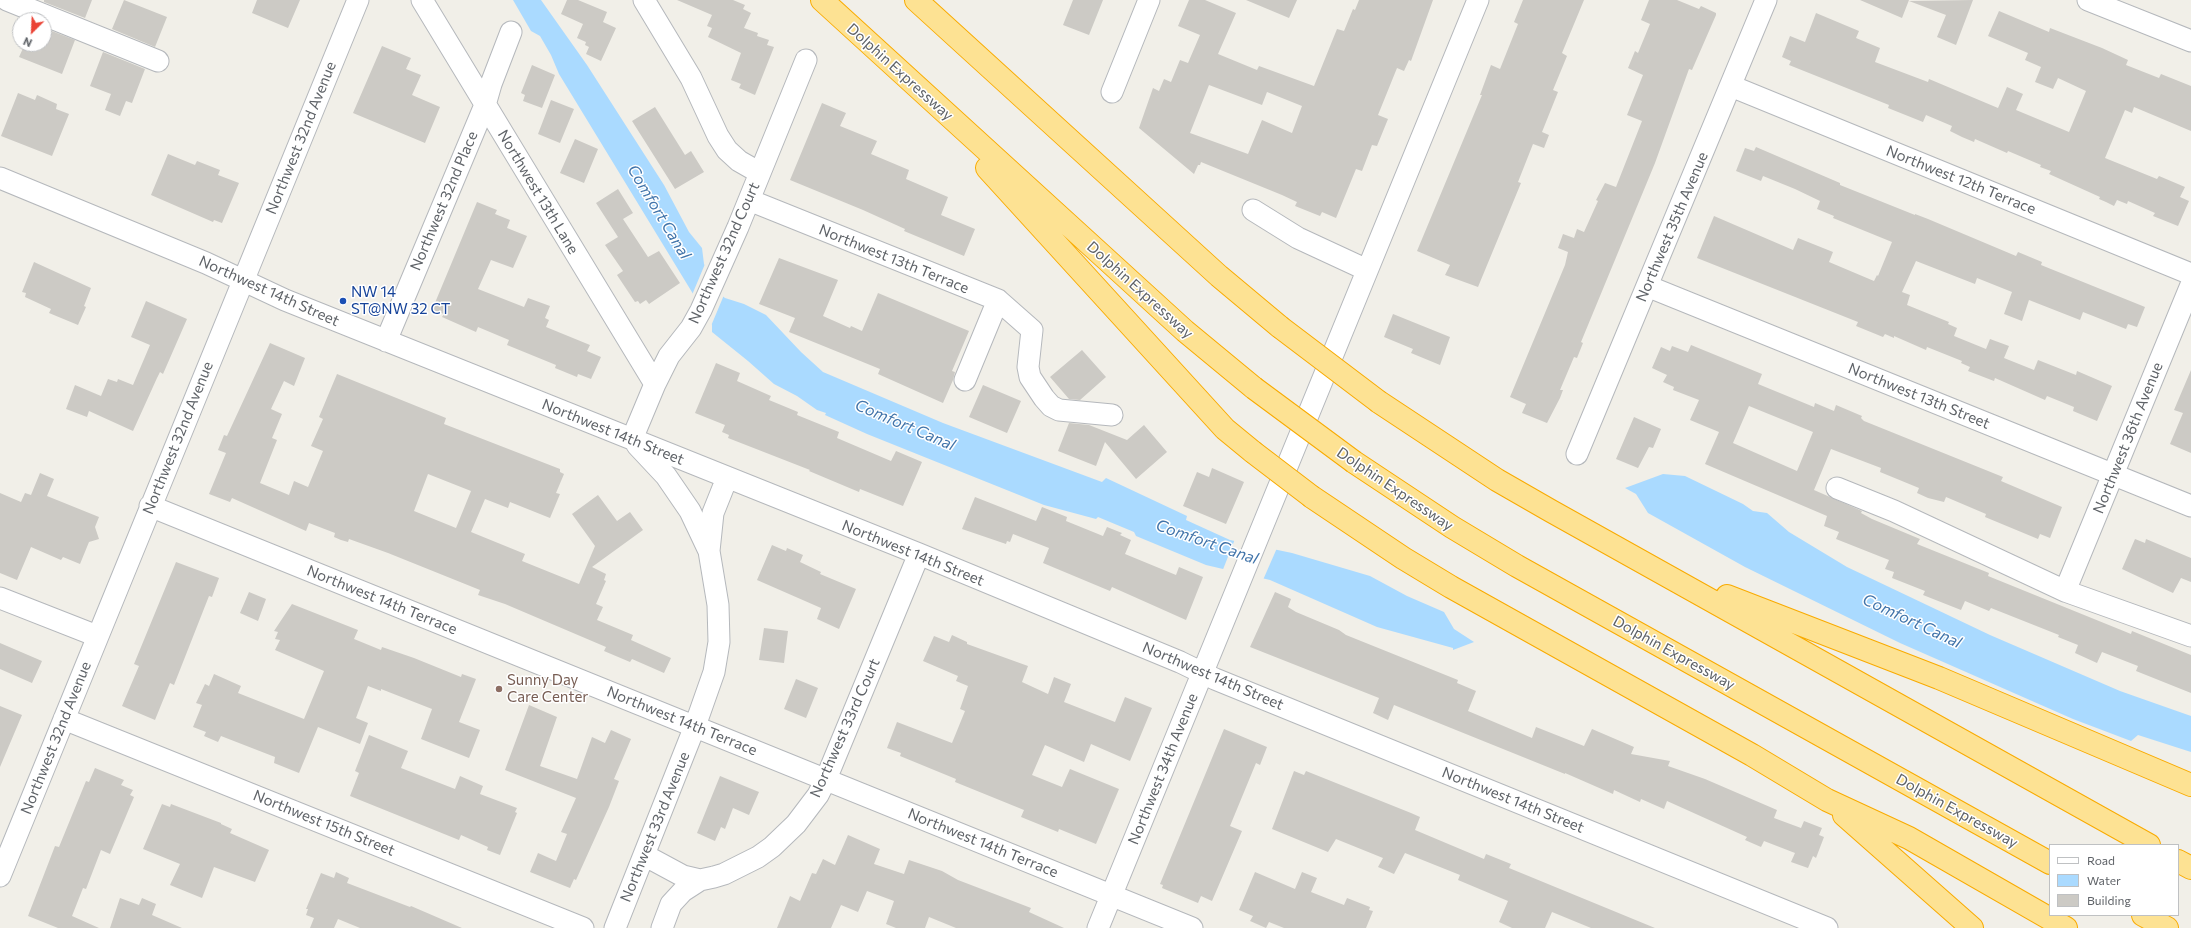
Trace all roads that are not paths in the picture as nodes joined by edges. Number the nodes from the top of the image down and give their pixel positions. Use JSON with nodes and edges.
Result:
{"nodes":[{"id":1,"x":7,"y":0,"type":"edge"},
{"id":2,"x":358,"y":0,"type":"edge"},
{"id":3,"x":422,"y":0,"type":"edge"},
{"id":4,"x":644,"y":0,"type":"edge"},
{"id":5,"x":822,"y":0,"type":"edge"},
{"id":6,"x":916,"y":0,"type":"edge"},
{"id":7,"x":1149,"y":0,"type":"edge"},
{"id":8,"x":1478,"y":0,"type":"edge"},
{"id":9,"x":1766,"y":0,"type":"edge"},
{"id":10,"x":2088,"y":0,"type":"edge"},
{"id":11,"x":511,"y":32,"type":"dead end"},
{"id":12,"x":2191,"y":41,"type":"edge"},
{"id":13,"x":806,"y":60,"type":"dead end"},
{"id":14,"x":158,"y":62,"type":"dead end"},
{"id":15,"x":892,"y":64,"type":"junction"},
{"id":16,"x":1731,"y":86,"type":"junction"},
{"id":17,"x":1112,"y":92,"type":"dead end"},
{"id":18,"x":485,"y":106,"type":"junction"},
{"id":19,"x":760,"y":173,"type":"junction"},
{"id":20,"x":0,"y":178,"type":"edge"},
{"id":21,"x":749,"y":200,"type":"junction"},
{"id":22,"x":1253,"y":210,"type":"dead end"},
{"id":23,"x":1367,"y":270,"type":"junction"},
{"id":24,"x":2191,"y":274,"type":"edge"},
{"id":25,"x":242,"y":280,"type":"junction"},
{"id":26,"x":2191,"y":285,"type":"edge"},
{"id":27,"x":1648,"y":286,"type":"junction"},
{"id":28,"x":998,"y":300,"type":"junction"},
{"id":29,"x":386,"y":341,"type":"junction"},
{"id":30,"x":965,"y":380,"type":"dead end"},
{"id":31,"x":655,"y":384,"type":"junction"},
{"id":32,"x":1112,"y":415,"type":"dead end"},
{"id":33,"x":632,"y":439,"type":"junction"},
{"id":34,"x":1577,"y":454,"type":"dead end"},
{"id":35,"x":2114,"y":475,"type":"junction"},
{"id":36,"x":727,"y":478,"type":"junction"},
{"id":37,"x":1838,"y":488,"type":"dead end"},
{"id":38,"x":150,"y":506,"type":"junction"},
{"id":39,"x":2191,"y":506,"type":"edge"},
{"id":40,"x":709,"y":551,"type":"junction"},
{"id":41,"x":919,"y":554,"type":"junction"},
{"id":42,"x":1650,"y":566,"type":"junction"},
{"id":43,"x":2065,"y":591,"type":"junction"},
{"id":44,"x":0,"y":598,"type":"edge"},
{"id":45,"x":97,"y":636,"type":"junction"},
{"id":46,"x":2191,"y":636,"type":"edge"},
{"id":47,"x":1202,"y":672,"type":"junction"},
{"id":48,"x":64,"y":719,"type":"junction"},
{"id":49,"x":695,"y":726,"type":"junction"},
{"id":50,"x":826,"y":779,"type":"junction"},
{"id":51,"x":2191,"y":785,"type":"edge"},
{"id":52,"x":1827,"y":800,"type":"junction"},
{"id":53,"x":2147,"y":844,"type":"edge"},
{"id":54,"x":644,"y":855,"type":"junction"},
{"id":55,"x":2049,"y":862,"type":"edge"},
{"id":56,"x":2179,"y":862,"type":"edge"},
{"id":57,"x":2191,"y":868,"type":"edge"},
{"id":58,"x":0,"y":876,"type":"edge"},
{"id":59,"x":700,"y":880,"type":"junction"},
{"id":60,"x":1112,"y":895,"type":"junction"},
{"id":61,"x":2145,"y":916,"type":"edge"},
{"id":62,"x":1794,"y":922,"type":"edge"},
{"id":63,"x":583,"y":928,"type":"edge"},
{"id":64,"x":615,"y":928,"type":"edge"},
{"id":65,"x":662,"y":928,"type":"edge"},
{"id":66,"x":1098,"y":928,"type":"edge"},
{"id":67,"x":1192,"y":928,"type":"edge"},
{"id":68,"x":1827,"y":928,"type":"edge"},
{"id":69,"x":1972,"y":928,"type":"edge"},
{"id":70,"x":2066,"y":928,"type":"edge"},
{"id":71,"x":2167,"y":928,"type":"edge"}],
"edges":[{"from":1,"to":14,"type":"street"},
{"from":2,"to":25,"type":"street","name":"Northwest 32nd Avenue"},
{"from":3,"to":18,"type":"street","name":"Northwest 13th Lane"},
{"from":4,"to":19,"type":"street"},
{"from":5,"to":15,"type":"highway","name":"Dolphin Expressway"},
{"from":6,"to":42,"type":"highway","bridge":true},
{"from":7,"to":17,"type":"street"},
{"from":8,"to":23,"type":"street","name":"Northwest 34th Avenue"},
{"from":9,"to":16,"type":"street","name":"Northwest 35th Avenue"},
{"from":10,"to":12,"type":"street"},
{"from":11,"to":18,"type":"street"},
{"from":13,"to":19,"type":"street","name":"Northwest 32nd Court"},
{"from":15,"to":52,"type":"highway","bridge":true},
{"from":15,"to":55,"type":"highway","name":"Dolphin Expressway","bridge":true},
{"from":16,"to":24,"type":"street","name":"Northwest 12th Terrace"},
{"from":16,"to":27,"type":"street","name":"Northwest 35th Avenue"},
{"from":18,"to":29,"type":"street","name":"Northwest 32nd Place"},
{"from":18,"to":31,"type":"street","name":"Northwest 13th Lane"},
{"from":19,"to":21,"type":"street","name":"Northwest 32nd Court"},
{"from":20,"to":25,"type":"street","name":"Northwest 14th Street"},
{"from":21,"to":28,"type":"street","name":"Northwest 13th Terrace"},
{"from":21,"to":31,"type":"street","name":"Northwest 32nd Court"},
{"from":22,"to":23,"type":"street"},
{"from":23,"to":47,"type":"street","name":"Northwest 34th Avenue"},
{"from":25,"to":29,"type":"street","name":"Northwest 14th Street"},
{"from":25,"to":38,"type":"street","name":"Northwest 32nd Avenue"},
{"from":26,"to":35,"type":"street","name":"Northwest 36th Avenue"},
{"from":27,"to":34,"type":"street","name":"Northwest 35th Avenue"},
{"from":27,"to":35,"type":"street","name":"Northwest 13th Street"},
{"from":28,"to":30,"type":"street"},
{"from":28,"to":32,"type":"street","name":"Northwest 13th Terrace"},
{"from":29,"to":33,"type":"street","name":"Northwest 14th Street"},
{"from":31,"to":33,"type":"street","name":"Northwest 32nd Court"},
{"from":33,"to":36,"type":"street","name":"Northwest 14th Street"},
{"from":33,"to":40,"type":"street"},
{"from":35,"to":39,"type":"street","name":"Northwest 13th Street"},
{"from":35,"to":43,"type":"street","name":"Northwest 36th Avenue"},
{"from":36,"to":40,"type":"street"},
{"from":36,"to":41,"type":"street","name":"Northwest 14th Street"},
{"from":37,"to":43,"type":"street"},
{"from":38,"to":45,"type":"street","name":"Northwest 32nd Avenue"},
{"from":38,"to":49,"type":"street","name":"Northwest 14th Terrace"},
{"from":40,"to":49,"type":"street","name":"Northwest 33rd Avenue"},
{"from":41,"to":47,"type":"street","name":"Northwest 14th Street"},
{"from":41,"to":50,"type":"street","name":"Northwest 33rd Court"},
{"from":42,"to":51,"type":"highway"},
{"from":42,"to":53,"type":"highway"},
{"from":43,"to":46,"type":"street"},
{"from":44,"to":45,"type":"street"},
{"from":45,"to":48,"type":"street","name":"Northwest 32nd Avenue"},
{"from":47,"to":60,"type":"street","name":"Northwest 34th Avenue"},
{"from":47,"to":62,"type":"street","name":"Northwest 14th Street"},
{"from":48,"to":58,"type":"street","name":"Northwest 32nd Avenue"},
{"from":48,"to":63,"type":"street","name":"Northwest 15th Street"},
{"from":49,"to":50,"type":"street","name":"Northwest 14th Terrace"},
{"from":49,"to":54,"type":"street","name":"Northwest 33rd Avenue"},
{"from":50,"to":59,"type":"street","name":"Northwest 33rd Court"},
{"from":50,"to":60,"type":"street","name":"Northwest 14th Terrace"},
{"from":52,"to":69,"type":"highway"},
{"from":52,"to":70,"type":"highway"},
{"from":54,"to":59,"type":"street","name":"Northwest 33rd Court"},
{"from":54,"to":64,"type":"street","name":"Northwest 33rd Avenue"},
{"from":56,"to":57,"type":"highway"},
{"from":59,"to":65,"type":"street"},
{"from":60,"to":66,"type":"street","name":"Northwest 34th Avenue"},
{"from":60,"to":67,"type":"street","name":"Northwest 14th Terrace"},
{"from":61,"to":71,"type":"highway"},
{"from":62,"to":68,"type":"street","name":"Northwest 14th Street"}]}
